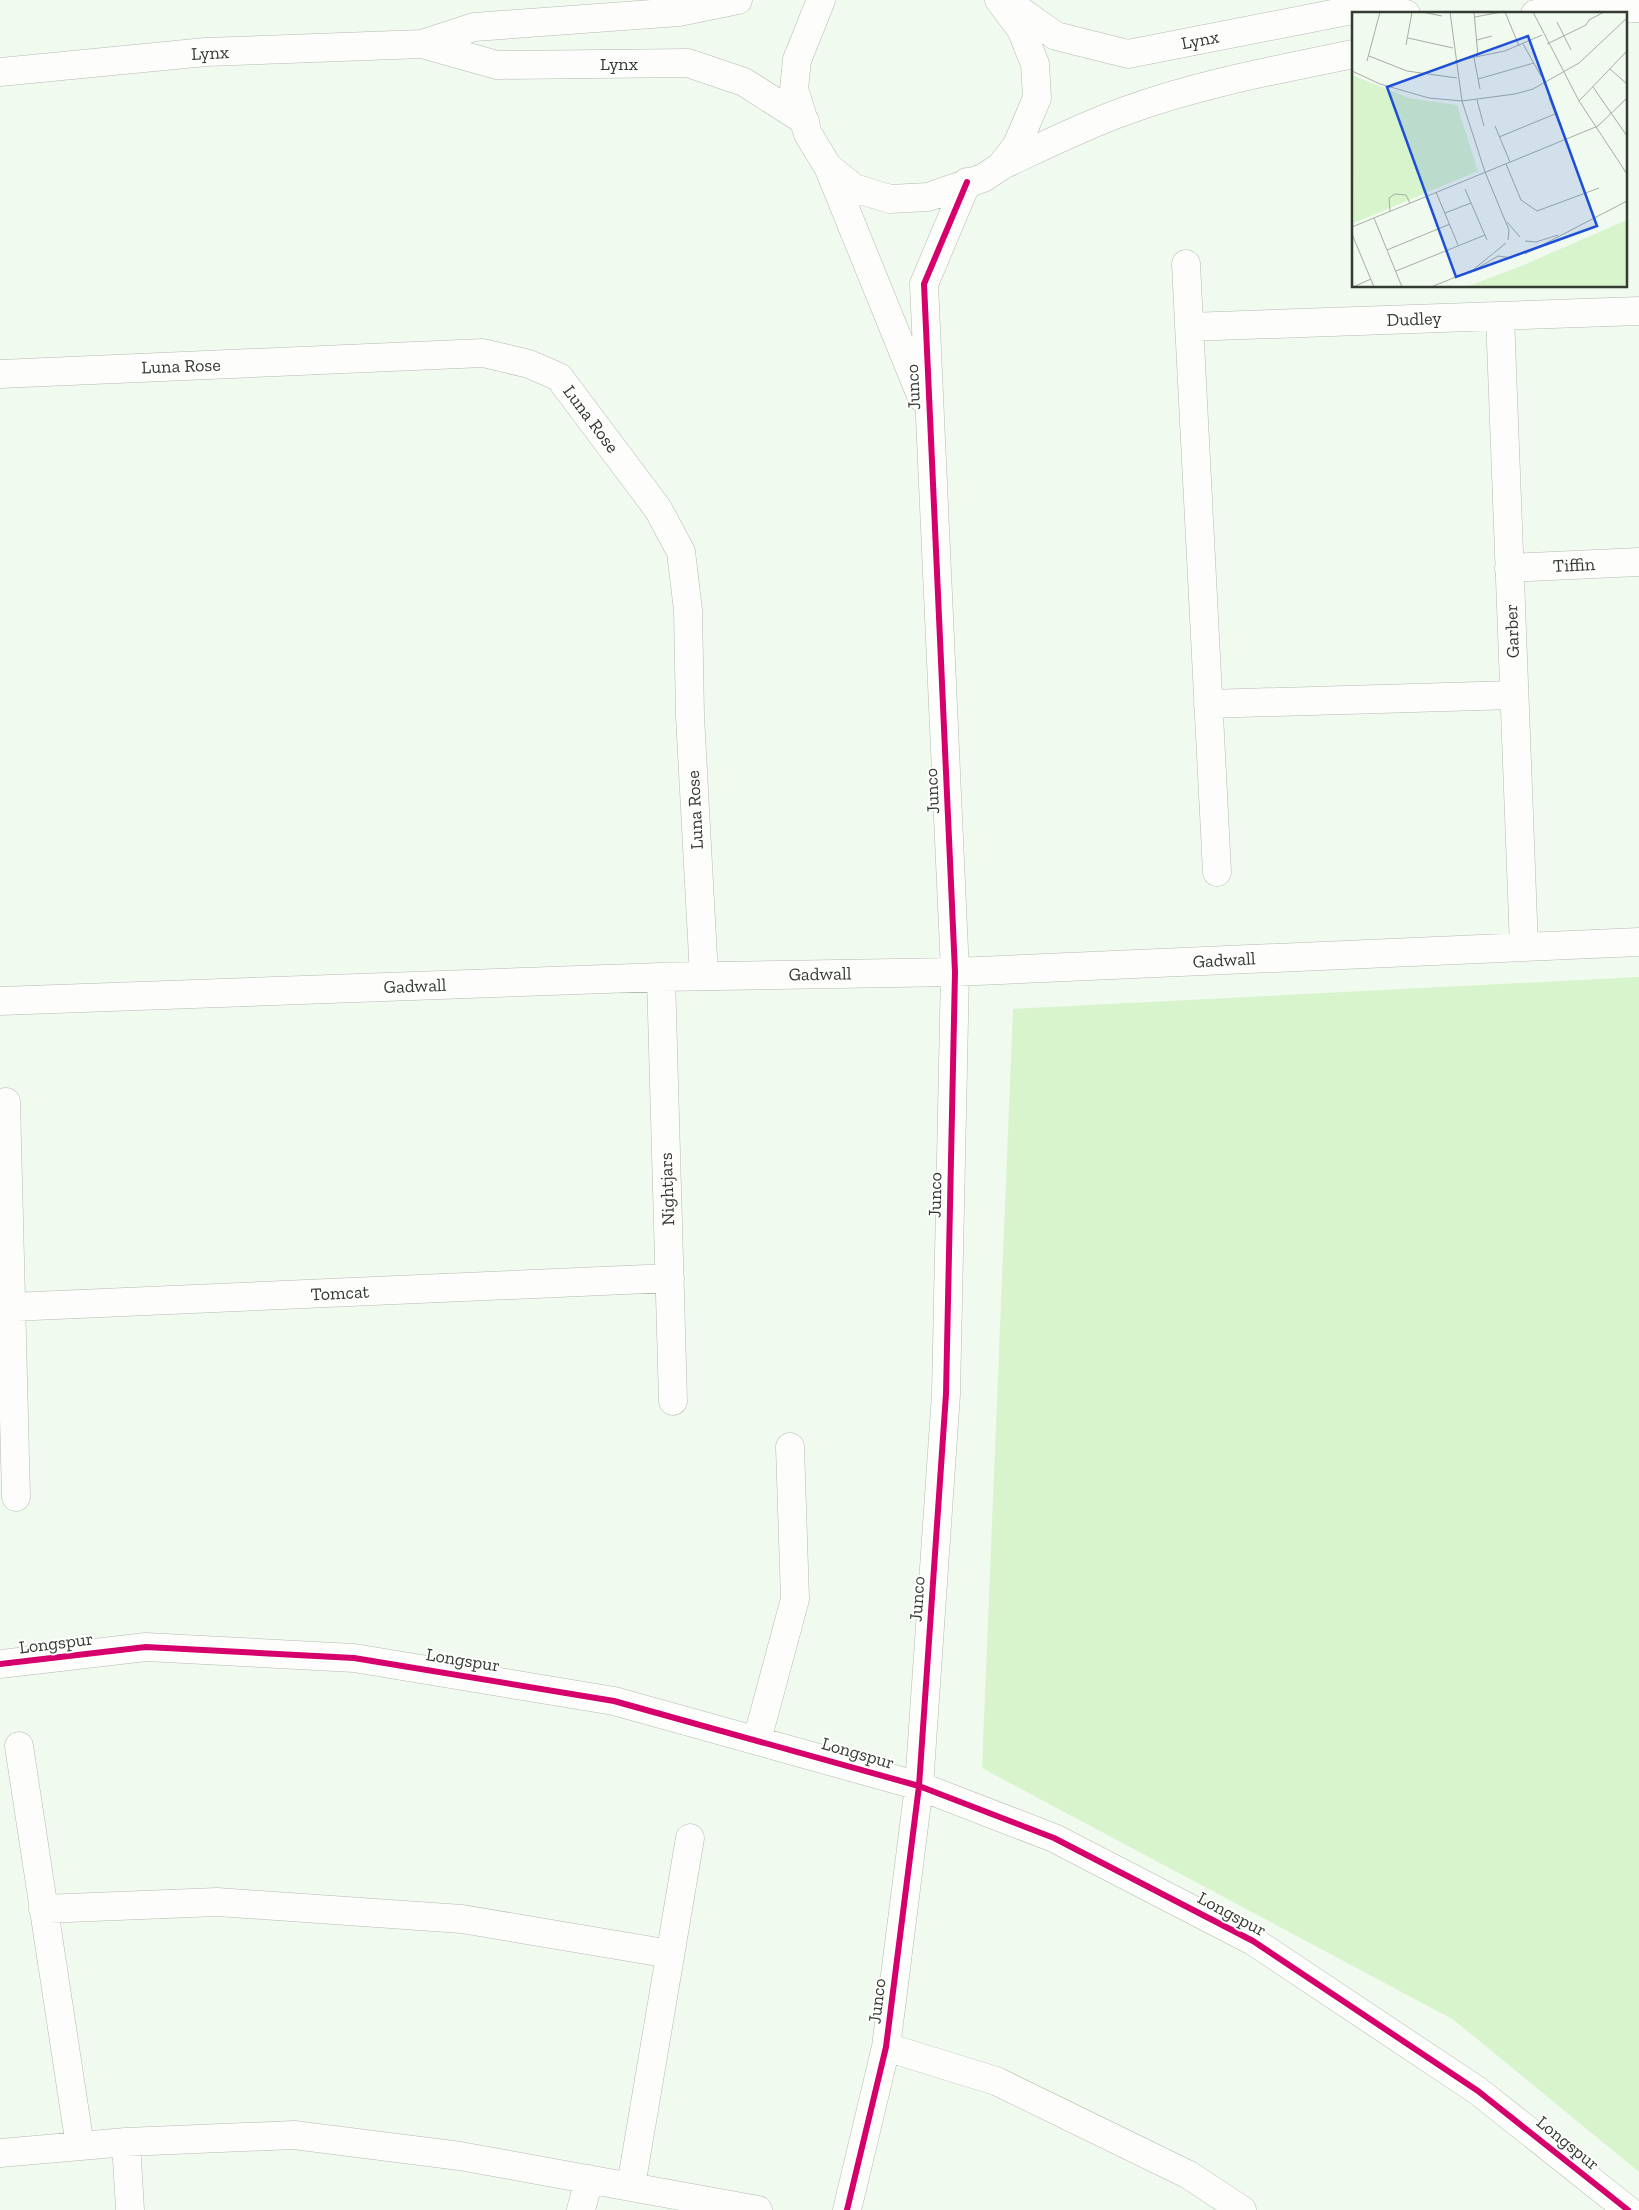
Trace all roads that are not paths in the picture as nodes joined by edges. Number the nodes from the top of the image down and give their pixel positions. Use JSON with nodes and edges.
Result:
{"nodes":[{"id":1,"x":738,"y":0,"type":"edge"},
{"id":2,"x":821,"y":0,"type":"edge"},
{"id":3,"x":999,"y":0,"type":"edge"},
{"id":4,"x":1005,"y":0,"type":"edge"},
{"id":5,"x":1639,"y":8,"type":"edge"},
{"id":6,"x":1400,"y":12,"type":"edge"},
{"id":7,"x":1570,"y":12,"type":"edge"},
{"id":8,"x":422,"y":44,"type":"junction"},
{"id":9,"x":1352,"y":54,"type":"edge"},
{"id":10,"x":0,"y":72,"type":"edge"},
{"id":11,"x":804,"y":121,"type":"junction"},
{"id":12,"x":828,"y":167,"type":"junction"},
{"id":13,"x":1000,"y":167,"type":"junction"},
{"id":14,"x":967,"y":182,"type":"junction"},
{"id":15,"x":1186,"y":264,"type":"dead end"},
{"id":16,"x":1639,"y":311,"type":"edge"},
{"id":17,"x":1500,"y":316,"type":"junction"},
{"id":18,"x":1189,"y":327,"type":"junction"},
{"id":19,"x":0,"y":374,"type":"edge"},
{"id":20,"x":929,"y":416,"type":"junction"},
{"id":21,"x":1639,"y":562,"type":"edge"},
{"id":22,"x":1509,"y":568,"type":"junction"},
{"id":23,"x":1514,"y":695,"type":"junction"},
{"id":24,"x":1208,"y":704,"type":"junction"},
{"id":25,"x":1216,"y":872,"type":"dead end"},
{"id":26,"x":1639,"y":942,"type":"edge"},
{"id":27,"x":1524,"y":947,"type":"junction"},
{"id":28,"x":955,"y":972,"type":"junction"},
{"id":29,"x":704,"y":976,"type":"junction"},
{"id":30,"x":660,"y":977,"type":"junction"},
{"id":31,"x":0,"y":1001,"type":"edge"},
{"id":32,"x":6,"y":1102,"type":"dead end"},
{"id":33,"x":670,"y":1278,"type":"junction"},
{"id":34,"x":11,"y":1307,"type":"junction"},
{"id":35,"x":673,"y":1401,"type":"dead end"},
{"id":36,"x":790,"y":1447,"type":"dead end"},
{"id":37,"x":16,"y":1497,"type":"dead end"},
{"id":38,"x":0,"y":1664,"type":"edge"},
{"id":39,"x":757,"y":1740,"type":"junction"},
{"id":40,"x":19,"y":1746,"type":"dead end"},
{"id":41,"x":919,"y":1786,"type":"junction"},
{"id":42,"x":690,"y":1838,"type":"dead end"},
{"id":43,"x":43,"y":1909,"type":"junction"},
{"id":44,"x":670,"y":1954,"type":"junction"},
{"id":45,"x":886,"y":2046,"type":"junction"},
{"id":46,"x":126,"y":2142,"type":"junction"},
{"id":47,"x":80,"y":2146,"type":"junction"},
{"id":48,"x":0,"y":2153,"type":"edge"},
{"id":49,"x":590,"y":2178,"type":"junction"},
{"id":50,"x":631,"y":2186,"type":"junction"},
{"id":51,"x":130,"y":2210,"type":"edge"},
{"id":52,"x":581,"y":2210,"type":"edge"},
{"id":53,"x":758,"y":2210,"type":"edge"},
{"id":54,"x":847,"y":2210,"type":"edge"},
{"id":55,"x":1242,"y":2210,"type":"edge"},
{"id":56,"x":1628,"y":2210,"type":"edge"}],
"edges":[{"from":1,"to":8,"type":"street","name":"Lynx"},
{"from":2,"to":11,"type":"street"},
{"from":3,"to":13,"type":"street"},
{"from":4,"to":6,"type":"street","name":"Lynx"},
{"from":5,"to":7,"type":"street"},
{"from":8,"to":10,"type":"street","name":"Lynx"},
{"from":8,"to":11,"type":"street","name":"Lynx"},
{"from":9,"to":13,"type":"street"},
{"from":11,"to":12,"type":"street"},
{"from":12,"to":14,"type":"street"},
{"from":12,"to":20,"type":"street","name":"Junco"},
{"from":13,"to":14,"type":"street"},
{"from":14,"to":20,"type":"street","name":"Junco"},
{"from":15,"to":18,"type":"street"},
{"from":16,"to":17,"type":"street","name":"Dudley"},
{"from":17,"to":18,"type":"street","name":"Dudley"},
{"from":17,"to":22,"type":"street","name":"Garber"},
{"from":18,"to":24,"type":"street"},
{"from":19,"to":29,"type":"street","name":"Luna Rose"},
{"from":20,"to":28,"type":"street","name":"Junco"},
{"from":21,"to":22,"type":"street","name":"Tiffin"},
{"from":22,"to":23,"type":"street","name":"Garber"},
{"from":23,"to":24,"type":"street"},
{"from":23,"to":27,"type":"street","name":"Garber"},
{"from":24,"to":25,"type":"street"},
{"from":26,"to":27,"type":"street","name":"Gadwall"},
{"from":27,"to":28,"type":"street","name":"Gadwall"},
{"from":28,"to":29,"type":"street","name":"Gadwall"},
{"from":28,"to":41,"type":"street","name":"Junco"},
{"from":29,"to":30,"type":"street","name":"Gadwall"},
{"from":30,"to":31,"type":"street","name":"Gadwall"},
{"from":30,"to":33,"type":"street","name":"Nightjars"},
{"from":32,"to":34,"type":"street"},
{"from":33,"to":34,"type":"street","name":"Tomcat"},
{"from":33,"to":35,"type":"street","name":"Nightjars"},
{"from":34,"to":37,"type":"street"},
{"from":36,"to":39,"type":"street"},
{"from":38,"to":39,"type":"street","name":"Longspur"},
{"from":39,"to":41,"type":"street","name":"Longspur"},
{"from":40,"to":43,"type":"street"},
{"from":41,"to":45,"type":"street","name":"Junco"},
{"from":41,"to":56,"type":"street","name":"Longspur"},
{"from":42,"to":44,"type":"street"},
{"from":43,"to":44,"type":"street"},
{"from":43,"to":47,"type":"street"},
{"from":44,"to":50,"type":"street"},
{"from":45,"to":54,"type":"street","name":"Junco"},
{"from":45,"to":55,"type":"street"},
{"from":46,"to":47,"type":"street"},
{"from":46,"to":49,"type":"street"},
{"from":46,"to":51,"type":"street"},
{"from":47,"to":48,"type":"street"},
{"from":49,"to":50,"type":"street"},
{"from":49,"to":52,"type":"street"},
{"from":50,"to":53,"type":"street"}]}
